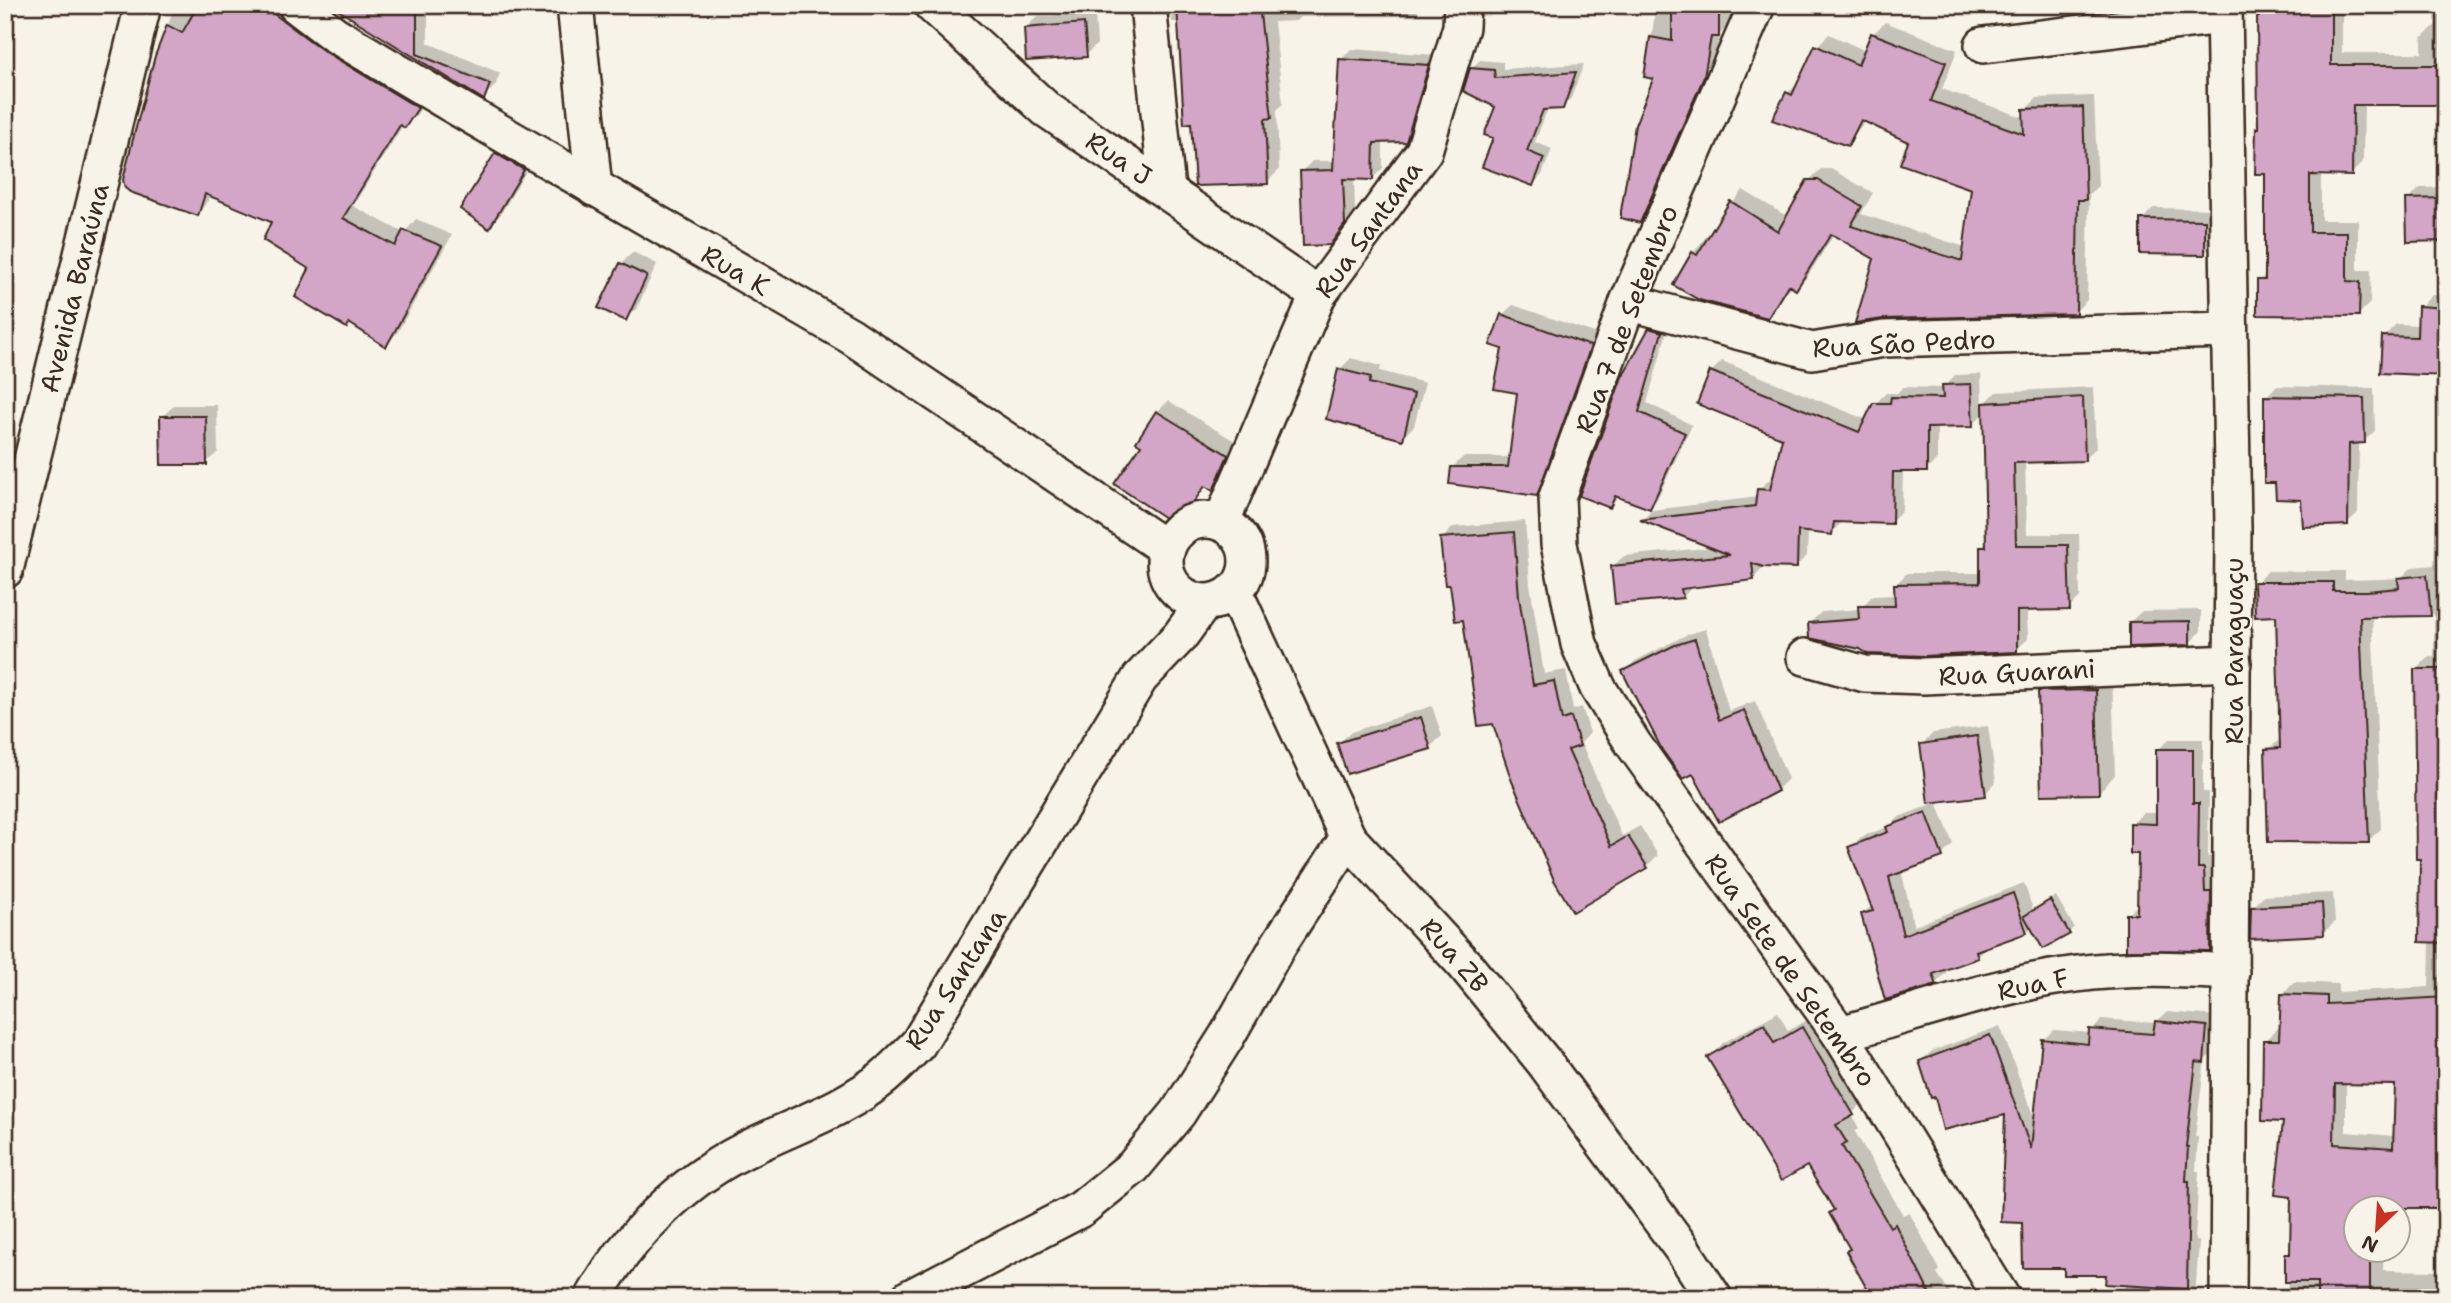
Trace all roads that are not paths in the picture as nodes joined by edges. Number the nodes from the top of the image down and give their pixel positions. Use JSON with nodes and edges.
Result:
{"nodes":[{"id":1,"x":143,"y":5,"type":"edge"},
{"id":2,"x":296,"y":5,"type":"edge"},
{"id":3,"x":575,"y":5,"type":"edge"},
{"id":4,"x":932,"y":5,"type":"edge"},
{"id":5,"x":1148,"y":5,"type":"edge"},
{"id":6,"x":1462,"y":5,"type":"edge"},
{"id":7,"x":1757,"y":5,"type":"edge"},
{"id":8,"x":2224,"y":11,"type":"edge"},
{"id":9,"x":1983,"y":45,"type":"dead end"},
{"id":10,"x":594,"y":188,"type":"junction"},
{"id":11,"x":1167,"y":190,"type":"junction"},
{"id":12,"x":1318,"y":295,"type":"junction"},
{"id":13,"x":1628,"y":302,"type":"junction"},
{"id":14,"x":2228,"y":330,"type":"junction"},
{"id":15,"x":1221,"y":523,"type":"junction"},
{"id":16,"x":1167,"y":549,"type":"junction"},
{"id":17,"x":5,"y":570,"type":"edge"},
{"id":18,"x":1219,"y":597,"type":"junction"},
{"id":19,"x":1579,"y":644,"type":"joint"},
{"id":20,"x":1805,"y":657,"type":"dead end"},
{"id":21,"x":2232,"y":663,"type":"junction"},
{"id":22,"x":1348,"y":838,"type":"junction"},
{"id":23,"x":2231,"y":972,"type":"junction"},
{"id":24,"x":1840,"y":1034,"type":"junction"},
{"id":25,"x":593,"y":1298,"type":"edge"},
{"id":26,"x":909,"y":1298,"type":"edge"},
{"id":27,"x":1714,"y":1298,"type":"edge"},
{"id":28,"x":2002,"y":1298,"type":"edge"},
{"id":29,"x":2228,"y":1298,"type":"edge"}],
"edges":[{"from":1,"to":17,"type":"street","name":"Avenida Baraúna"},
{"from":2,"to":10,"type":"street","name":"Rua K"},
{"from":3,"to":10,"type":"street"},
{"from":4,"to":11,"type":"street","name":"Rua J"},
{"from":5,"to":11,"type":"street"},
{"from":6,"to":12,"type":"street","name":"Rua Santana"},
{"from":7,"to":13,"type":"street","name":"Rua 7 de Setembro"},
{"from":8,"to":9,"type":"street"},
{"from":8,"to":14,"type":"street","name":"Rua Paraguaçu"},
{"from":10,"to":16,"type":"street","name":"Rua K"},
{"from":11,"to":12,"type":"street","name":"Rua J"},
{"from":12,"to":15,"type":"street","name":"Rua Santana"},
{"from":13,"to":14,"type":"street","name":"Rua São Pedro"},
{"from":13,"to":19,"type":"street","name":"Rua 7 de Setembro"},
{"from":14,"to":21,"type":"street","name":"Rua Paraguaçu"},
{"from":15,"to":16,"type":"street"},
{"from":15,"to":18,"type":"street"},
{"from":16,"to":18,"type":"street"},
{"from":18,"to":22,"type":"street","name":"Rua ZB"},
{"from":18,"to":25,"type":"street","name":"Rua Santana"},
{"from":19,"to":24,"type":"street","name":"Rua Sete de Setembro"},
{"from":20,"to":21,"type":"street","name":"Rua Guarani"},
{"from":21,"to":23,"type":"street","name":"Rua Paraguaçu"},
{"from":22,"to":26,"type":"street"},
{"from":22,"to":27,"type":"street","name":"Rua ZB"},
{"from":23,"to":24,"type":"street","name":"Rua F"},
{"from":23,"to":29,"type":"street","name":"Rua Paraguaçu"},
{"from":24,"to":28,"type":"street","name":"Rua Sete de Setembro"}]}
